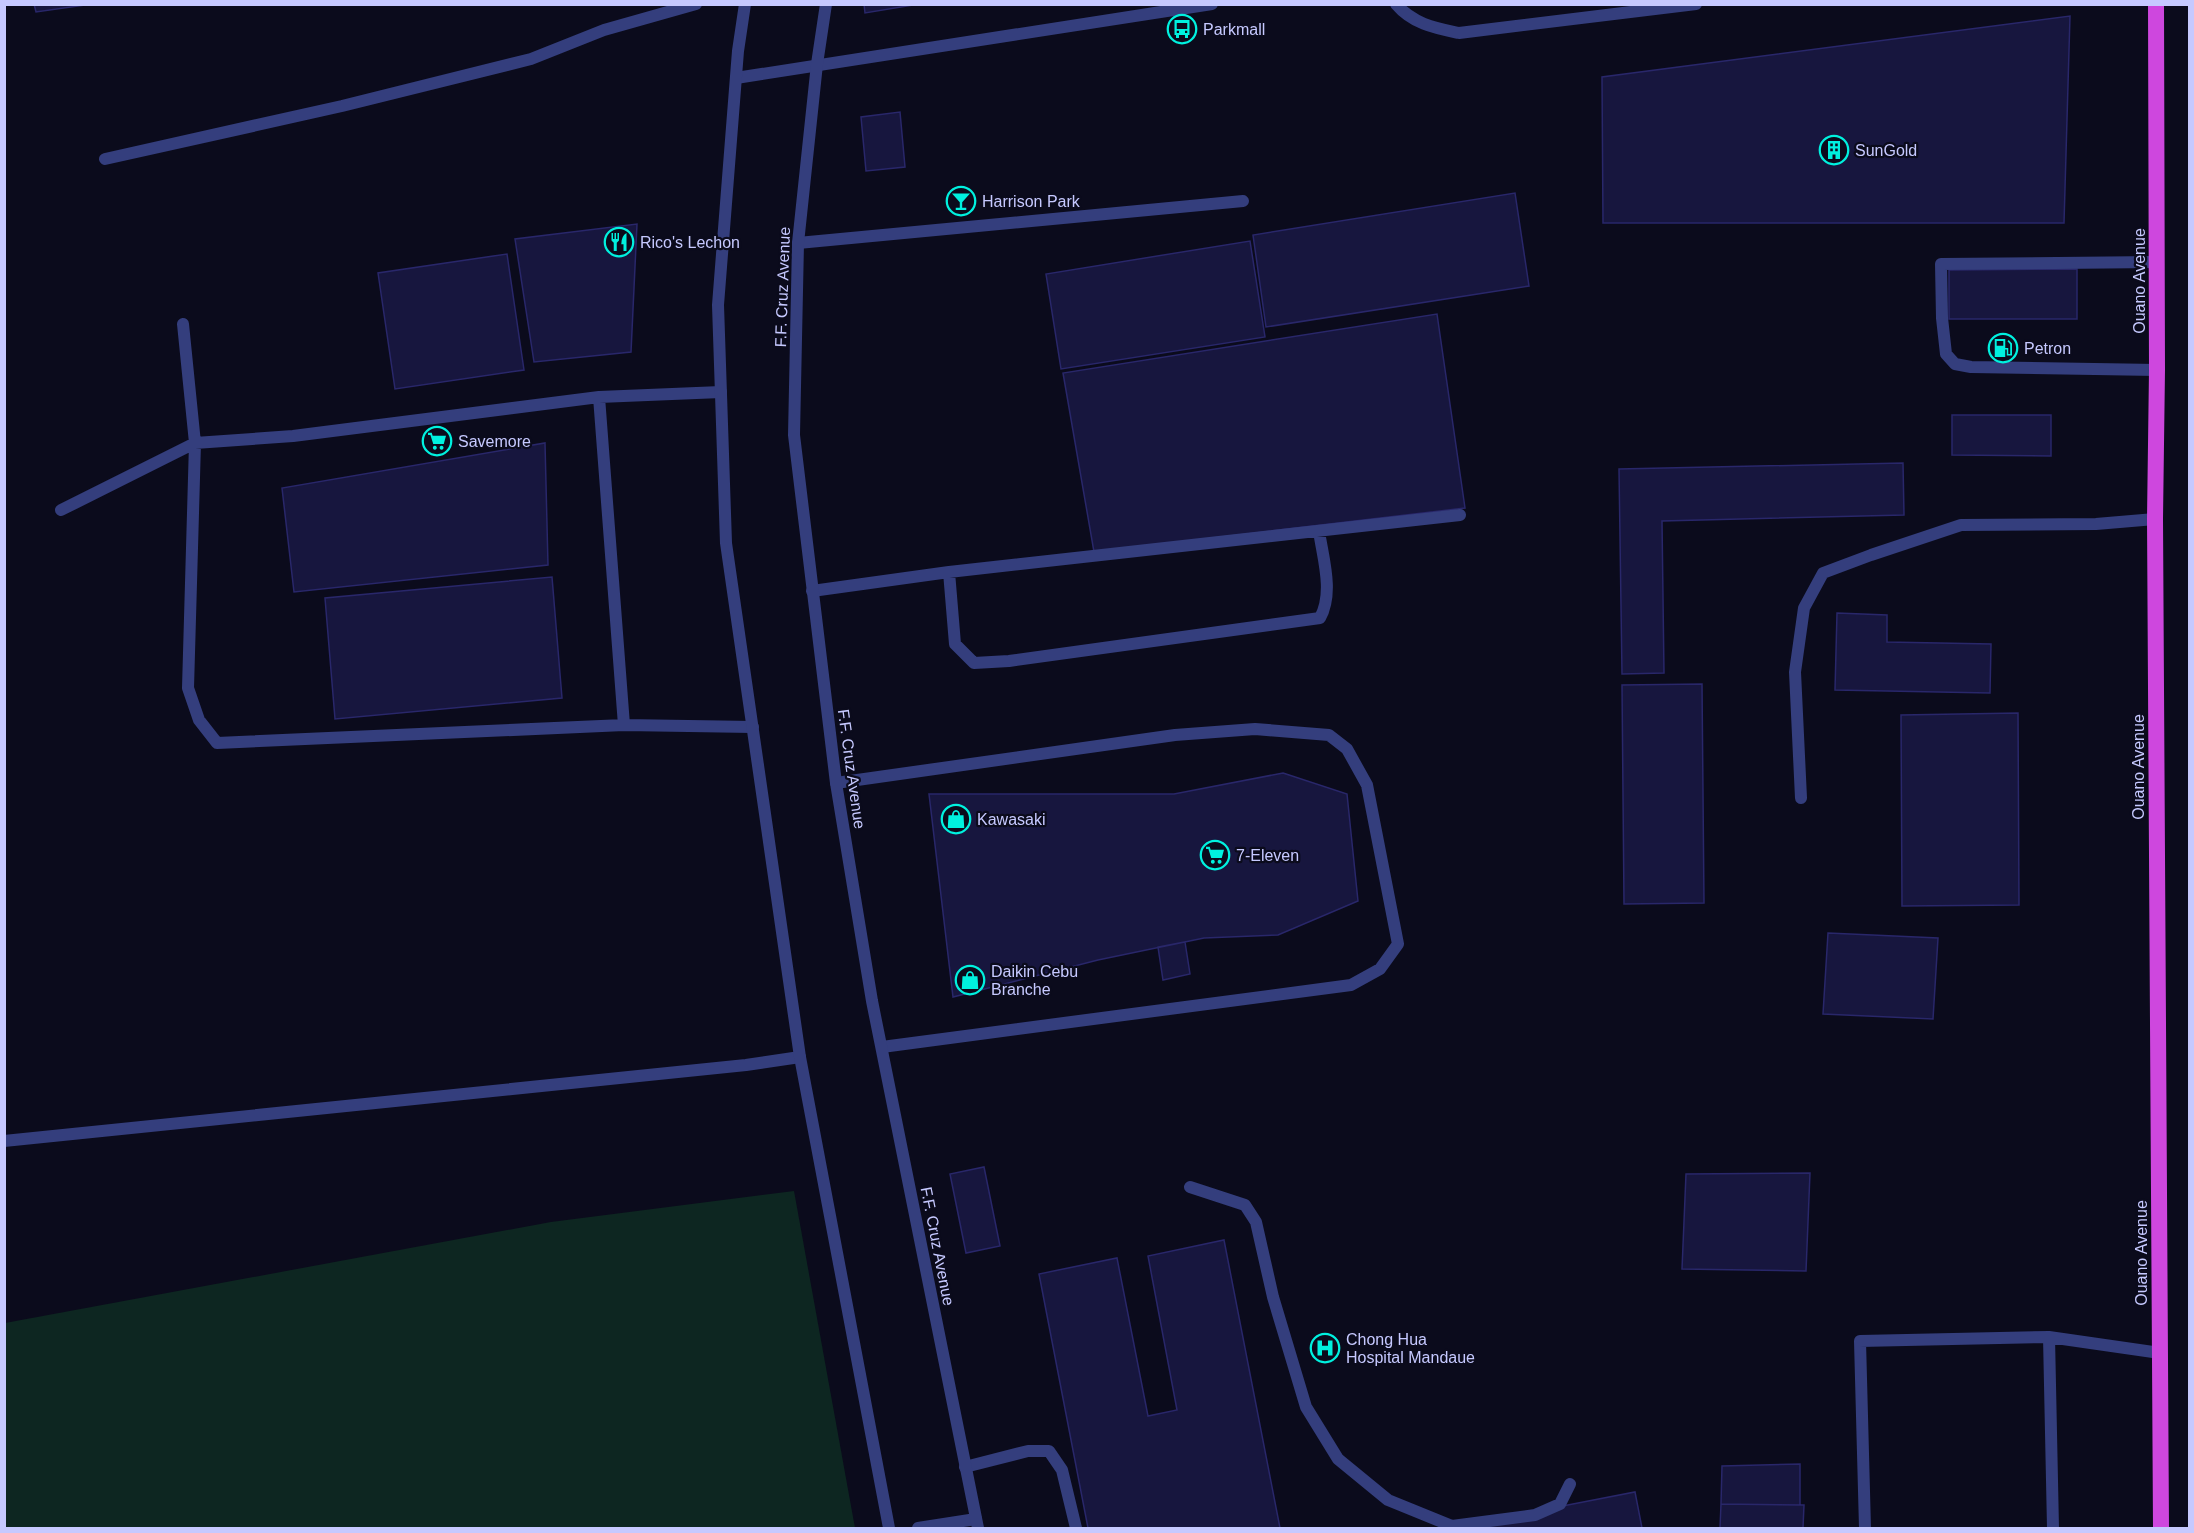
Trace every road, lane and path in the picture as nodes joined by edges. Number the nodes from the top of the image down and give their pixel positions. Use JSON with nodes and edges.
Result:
{"nodes":[{"id":1,"x":696,"y":4,"type":"edge"},
{"id":2,"x":745,"y":4,"type":"edge"},
{"id":3,"x":826,"y":4,"type":"edge"},
{"id":4,"x":1212,"y":4,"type":"edge"},
{"id":5,"x":1396,"y":4,"type":"edge"},
{"id":6,"x":1696,"y":4,"type":"edge"},
{"id":7,"x":2156,"y":4,"type":"edge"},
{"id":8,"x":817,"y":64,"type":"junction"},
{"id":9,"x":736,"y":78,"type":"junction"},
{"id":10,"x":105,"y":159,"type":"dead end"},
{"id":11,"x":1243,"y":201,"type":"dead end"},
{"id":12,"x":798,"y":243,"type":"junction"},
{"id":13,"x":2157,"y":262,"type":"junction"},
{"id":14,"x":183,"y":324,"type":"dead end"},
{"id":15,"x":2157,"y":370,"type":"junction"},
{"id":16,"x":720,"y":392,"type":"junction"},
{"id":17,"x":599,"y":397,"type":"junction"},
{"id":18,"x":195,"y":442,"type":"junction"},
{"id":19,"x":61,"y":510,"type":"dead end"},
{"id":20,"x":1460,"y":515,"type":"dead end"},
{"id":21,"x":2155,"y":519,"type":"junction"},
{"id":22,"x":1319,"y":531,"type":"junction"},
{"id":23,"x":949,"y":572,"type":"junction"},
{"id":24,"x":812,"y":591,"type":"junction"},
{"id":25,"x":624,"y":725,"type":"junction"},
{"id":26,"x":753,"y":727,"type":"junction"},
{"id":27,"x":836,"y":783,"type":"junction"},
{"id":28,"x":1801,"y":798,"type":"dead end"},
{"id":29,"x":882,"y":1047,"type":"junction"},
{"id":30,"x":800,"y":1057,"type":"junction"},
{"id":31,"x":4,"y":1141,"type":"edge"},
{"id":32,"x":1190,"y":1187,"type":"dead end"},
{"id":33,"x":2049,"y":1337,"type":"junction"},
{"id":34,"x":2160,"y":1353,"type":"junction"},
{"id":35,"x":965,"y":1467,"type":"junction"},
{"id":36,"x":1570,"y":1484,"type":"dead end"},
{"id":37,"x":977,"y":1524,"type":"edge"},
{"id":38,"x":889,"y":1528,"type":"edge"},
{"id":39,"x":918,"y":1528,"type":"edge"},
{"id":40,"x":1076,"y":1528,"type":"edge"},
{"id":41,"x":1865,"y":1528,"type":"edge"},
{"id":42,"x":2053,"y":1528,"type":"edge"},
{"id":43,"x":2161,"y":1528,"type":"edge"}],
"edges":[{"from":1,"to":10,"type":"street"},
{"from":2,"to":9,"type":"street"},
{"from":3,"to":8,"type":"street","name":"F.F. Cruz Avenue"},
{"from":4,"to":8,"type":"street"},
{"from":5,"to":6,"type":"street"},
{"from":7,"to":13,"type":"highway","name":"Ouano Avenue"},
{"from":8,"to":9,"type":"street"},
{"from":8,"to":12,"type":"street","name":"F.F. Cruz Avenue"},
{"from":9,"to":16,"type":"street"},
{"from":11,"to":12,"type":"street"},
{"from":12,"to":24,"type":"street","name":"F.F. Cruz Avenue"},
{"from":13,"to":15,"type":"highway","name":"Ouano Avenue"},
{"from":13,"to":15,"type":"street"},
{"from":14,"to":18,"type":"street"},
{"from":15,"to":21,"type":"highway","name":"Ouano Avenue"},
{"from":16,"to":17,"type":"street"},
{"from":16,"to":26,"type":"street"},
{"from":17,"to":18,"type":"street"},
{"from":17,"to":25,"type":"street"},
{"from":18,"to":19,"type":"street"},
{"from":18,"to":25,"type":"street"},
{"from":20,"to":22,"type":"street"},
{"from":21,"to":28,"type":"street"},
{"from":21,"to":34,"type":"highway","name":"Ouano Avenue"},
{"from":22,"to":23,"type":"street"},
{"from":22,"to":23,"type":"street"},
{"from":23,"to":24,"type":"street"},
{"from":24,"to":27,"type":"street","name":"F.F. Cruz Avenue"},
{"from":25,"to":26,"type":"street"},
{"from":26,"to":30,"type":"street"},
{"from":27,"to":29,"type":"street","name":"F.F. Cruz Avenue"},
{"from":27,"to":29,"type":"street"},
{"from":29,"to":35,"type":"street","name":"F.F. Cruz Avenue"},
{"from":30,"to":31,"type":"street"},
{"from":30,"to":38,"type":"street"},
{"from":32,"to":36,"type":"street"},
{"from":33,"to":34,"type":"street"},
{"from":33,"to":41,"type":"street"},
{"from":33,"to":42,"type":"street"},
{"from":34,"to":43,"type":"highway","name":"Ouano Avenue"},
{"from":35,"to":37,"type":"street","name":"F.F. Cruz Avenue"},
{"from":35,"to":40,"type":"street"},
{"from":37,"to":39,"type":"street"}]}
